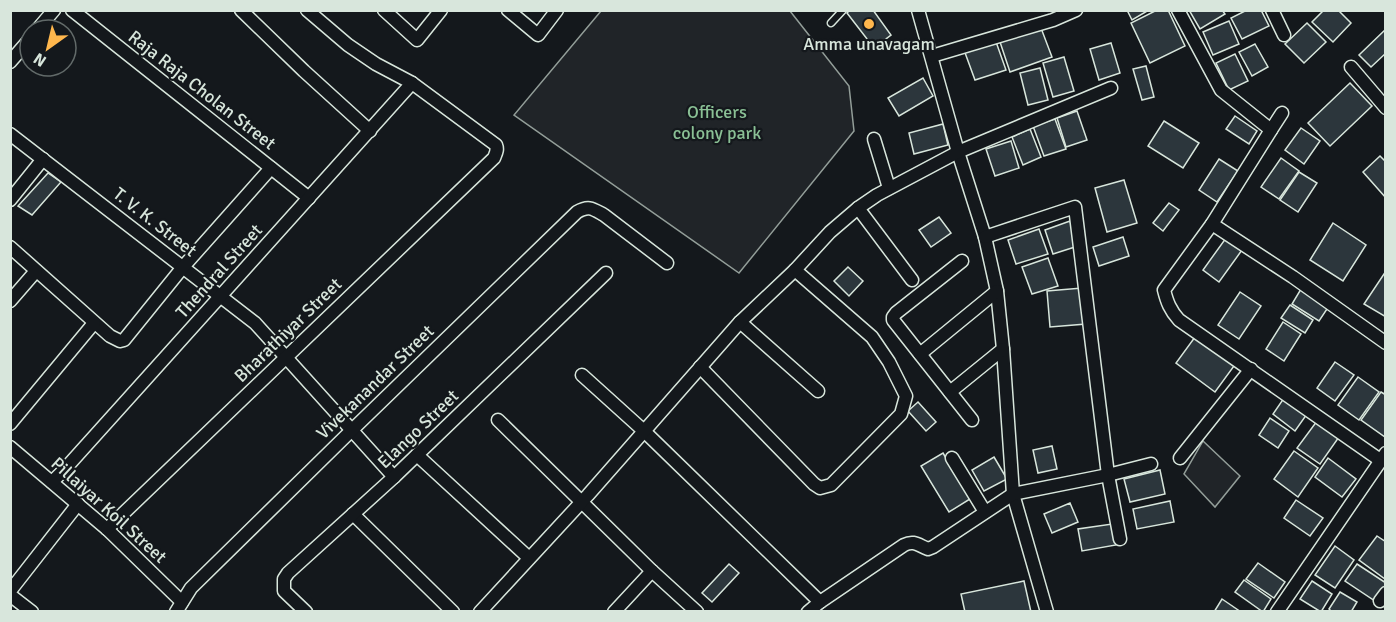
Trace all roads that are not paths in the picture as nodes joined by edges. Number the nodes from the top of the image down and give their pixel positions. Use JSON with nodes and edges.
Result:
{"nodes":[{"id":1,"x":72,"y":10,"type":"edge"},
{"id":2,"x":241,"y":10,"type":"edge"},
{"id":3,"x":307,"y":10,"type":"edge"},
{"id":4,"x":384,"y":10,"type":"edge"},
{"id":5,"x":441,"y":10,"type":"edge"},
{"id":6,"x":508,"y":10,"type":"edge"},
{"id":7,"x":558,"y":10,"type":"edge"},
{"id":8,"x":843,"y":10,"type":"edge"},
{"id":9,"x":918,"y":10,"type":"edge"},
{"id":10,"x":1076,"y":10,"type":"edge"},
{"id":11,"x":1178,"y":10,"type":"edge"},
{"id":12,"x":1272,"y":10,"type":"edge"},
{"id":13,"x":831,"y":23,"type":"dead end"},
{"id":14,"x":1284,"y":34,"type":"dead end"},
{"id":15,"x":932,"y":56,"type":"junction"},
{"id":16,"x":1351,"y":67,"type":"dead end"},
{"id":17,"x":412,"y":83,"type":"junction"},
{"id":18,"x":1111,"y":88,"type":"dead end"},
{"id":19,"x":1386,"y":108,"type":"edge"},
{"id":20,"x":1282,"y":113,"type":"dead end"},
{"id":21,"x":370,"y":130,"type":"junction"},
{"id":22,"x":1271,"y":130,"type":"junction"},
{"id":23,"x":10,"y":134,"type":"edge"},
{"id":24,"x":874,"y":139,"type":"dead end"},
{"id":25,"x":958,"y":152,"type":"junction"},
{"id":26,"x":43,"y":159,"type":"junction"},
{"id":27,"x":271,"y":168,"type":"junction"},
{"id":28,"x":889,"y":188,"type":"junction"},
{"id":29,"x":309,"y":198,"type":"junction"},
{"id":30,"x":10,"y":200,"type":"edge"},
{"id":31,"x":858,"y":208,"type":"junction"},
{"id":32,"x":1212,"y":224,"type":"junction"},
{"id":33,"x":985,"y":237,"type":"junction"},
{"id":34,"x":10,"y":247,"type":"edge"},
{"id":35,"x":962,"y":261,"type":"dead end"},
{"id":36,"x":668,"y":263,"type":"dead end"},
{"id":37,"x":183,"y":267,"type":"junction"},
{"id":38,"x":795,"y":270,"type":"junction"},
{"id":39,"x":36,"y":271,"type":"junction"},
{"id":40,"x":606,"y":273,"type":"dead end"},
{"id":41,"x":912,"y":280,"type":"dead end"},
{"id":42,"x":997,"y":291,"type":"junction"},
{"id":43,"x":221,"y":296,"type":"junction"},
{"id":44,"x":10,"y":301,"type":"edge"},
{"id":45,"x":740,"y":322,"type":"junction"},
{"id":46,"x":94,"y":323,"type":"junction"},
{"id":47,"x":1386,"y":343,"type":"edge"},
{"id":48,"x":1003,"y":349,"type":"junction"},
{"id":49,"x":920,"y":354,"type":"junction"},
{"id":50,"x":286,"y":357,"type":"junction"},
{"id":51,"x":700,"y":368,"type":"junction"},
{"id":52,"x":1251,"y":369,"type":"junction"},
{"id":53,"x":582,"y":375,"type":"dead end"},
{"id":54,"x":818,"y":391,"type":"dead end"},
{"id":55,"x":950,"y":392,"type":"junction"},
{"id":56,"x":498,"y":420,"type":"dead end"},
{"id":57,"x":972,"y":420,"type":"dead end"},
{"id":58,"x":10,"y":424,"type":"edge"},
{"id":59,"x":351,"y":430,"type":"junction"},
{"id":60,"x":645,"y":431,"type":"junction"},
{"id":61,"x":10,"y":447,"type":"edge"},
{"id":62,"x":417,"y":455,"type":"junction"},
{"id":63,"x":1383,"y":456,"type":"edge"},
{"id":64,"x":952,"y":458,"type":"dead end"},
{"id":65,"x":1180,"y":458,"type":"dead end"},
{"id":66,"x":1151,"y":465,"type":"dead end"},
{"id":67,"x":1108,"y":475,"type":"junction"},
{"id":68,"x":394,"y":477,"type":"junction"},
{"id":69,"x":52,"y":482,"type":"junction"},
{"id":70,"x":1013,"y":494,"type":"junction"},
{"id":71,"x":582,"y":502,"type":"junction"},
{"id":72,"x":78,"y":504,"type":"junction"},
{"id":73,"x":985,"y":512,"type":"junction"},
{"id":74,"x":353,"y":514,"type":"junction"},
{"id":75,"x":107,"y":529,"type":"junction"},
{"id":76,"x":1120,"y":539,"type":"dead end"},
{"id":77,"x":529,"y":558,"type":"junction"},
{"id":78,"x":652,"y":572,"type":"junction"},
{"id":79,"x":10,"y":593,"type":"edge"},
{"id":80,"x":820,"y":602,"type":"junction"},
{"id":81,"x":179,"y":607,"type":"edge"},
{"id":82,"x":1283,"y":610,"type":"edge"},
{"id":83,"x":32,"y":612,"type":"edge"},
{"id":84,"x":306,"y":612,"type":"edge"},
{"id":85,"x":453,"y":612,"type":"edge"},
{"id":86,"x":480,"y":612,"type":"edge"},
{"id":87,"x":614,"y":612,"type":"edge"},
{"id":88,"x":697,"y":612,"type":"edge"},
{"id":89,"x":808,"y":612,"type":"edge"},
{"id":90,"x":1047,"y":612,"type":"edge"}],
"edges":[{"from":1,"to":27,"type":"street","name":"Raja Raja Cholan Street"},
{"from":2,"to":21,"type":"street"},
{"from":3,"to":17,"type":"street"},
{"from":4,"to":5,"type":"street"},
{"from":6,"to":7,"type":"street"},
{"from":8,"to":13,"type":"lane"},
{"from":9,"to":15,"type":"street"},
{"from":10,"to":15,"type":"street"},
{"from":11,"to":22,"type":"street"},
{"from":12,"to":14,"type":"street"},
{"from":15,"to":25,"type":"street"},
{"from":16,"to":19,"type":"street"},
{"from":17,"to":21,"type":"street","name":"Thendral Street"},
{"from":17,"to":50,"type":"street","name":"Bharathiyar Street"},
{"from":18,"to":25,"type":"street"},
{"from":20,"to":22,"type":"street"},
{"from":21,"to":29,"type":"street","name":"Thendral Street"},
{"from":22,"to":32,"type":"street"},
{"from":23,"to":26,"type":"street","name":"T. V. K. Street"},
{"from":24,"to":28,"type":"street"},
{"from":25,"to":28,"type":"street"},
{"from":25,"to":33,"type":"street"},
{"from":26,"to":30,"type":"street"},
{"from":26,"to":37,"type":"street","name":"T. V. K. Street"},
{"from":27,"to":29,"type":"street","name":"Raja Raja Cholan Street"},
{"from":27,"to":37,"type":"street"},
{"from":28,"to":31,"type":"street"},
{"from":29,"to":43,"type":"street","name":"Thendral Street"},
{"from":31,"to":38,"type":"street"},
{"from":31,"to":41,"type":"street"},
{"from":32,"to":47,"type":"street"},
{"from":32,"to":52,"type":"street"},
{"from":33,"to":42,"type":"street"},
{"from":33,"to":67,"type":"street"},
{"from":34,"to":39,"type":"street"},
{"from":35,"to":49,"type":"street"},
{"from":36,"to":59,"type":"street","name":"Vivekanandar Street"},
{"from":37,"to":43,"type":"street","name":"T. V. K. Street"},
{"from":37,"to":46,"type":"street"},
{"from":38,"to":45,"type":"street"},
{"from":38,"to":51,"type":"street"},
{"from":39,"to":44,"type":"street"},
{"from":39,"to":46,"type":"street"},
{"from":40,"to":62,"type":"street","name":"Elango Street"},
{"from":42,"to":48,"type":"street"},
{"from":42,"to":49,"type":"street"},
{"from":43,"to":50,"type":"street","name":"T. V. K. Street"},
{"from":43,"to":69,"type":"street","name":"Thendral Street"},
{"from":45,"to":51,"type":"street"},
{"from":45,"to":54,"type":"street"},
{"from":46,"to":58,"type":"street"},
{"from":48,"to":55,"type":"street"},
{"from":48,"to":70,"type":"street"},
{"from":49,"to":55,"type":"street"},
{"from":50,"to":59,"type":"street","name":"T. V. K. Street"},
{"from":50,"to":75,"type":"street","name":"Bharathiyar Street"},
{"from":51,"to":60,"type":"street"},
{"from":52,"to":63,"type":"street"},
{"from":52,"to":65,"type":"street"},
{"from":53,"to":60,"type":"street"},
{"from":55,"to":57,"type":"street"},
{"from":56,"to":71,"type":"street"},
{"from":59,"to":68,"type":"street","name":"T. V. K. Street"},
{"from":59,"to":81,"type":"street","name":"Vivekanandar Street"},
{"from":60,"to":71,"type":"street"},
{"from":60,"to":80,"type":"street"},
{"from":61,"to":69,"type":"street","name":"Pillaiyar Koil Street"},
{"from":62,"to":68,"type":"street","name":"Elango Street"},
{"from":62,"to":77,"type":"street"},
{"from":63,"to":82,"type":"street"},
{"from":64,"to":73,"type":"street"},
{"from":66,"to":67,"type":"street"},
{"from":67,"to":70,"type":"street"},
{"from":67,"to":76,"type":"street"},
{"from":68,"to":74,"type":"street","name":"Elango Street"},
{"from":69,"to":72,"type":"street","name":"Pillaiyar Koil Street"},
{"from":70,"to":73,"type":"street"},
{"from":70,"to":90,"type":"street"},
{"from":71,"to":77,"type":"street"},
{"from":71,"to":78,"type":"street"},
{"from":72,"to":75,"type":"street","name":"Pillaiyar Koil Street"},
{"from":72,"to":79,"type":"street"},
{"from":73,"to":80,"type":"street"},
{"from":74,"to":84,"type":"street","name":"Elango Street"},
{"from":74,"to":85,"type":"street"},
{"from":75,"to":81,"type":"street","name":"Pillaiyar Koil Street"},
{"from":77,"to":86,"type":"street"},
{"from":78,"to":87,"type":"street"},
{"from":78,"to":88,"type":"street"},
{"from":79,"to":83,"type":"street"},
{"from":80,"to":89,"type":"street"}]}
